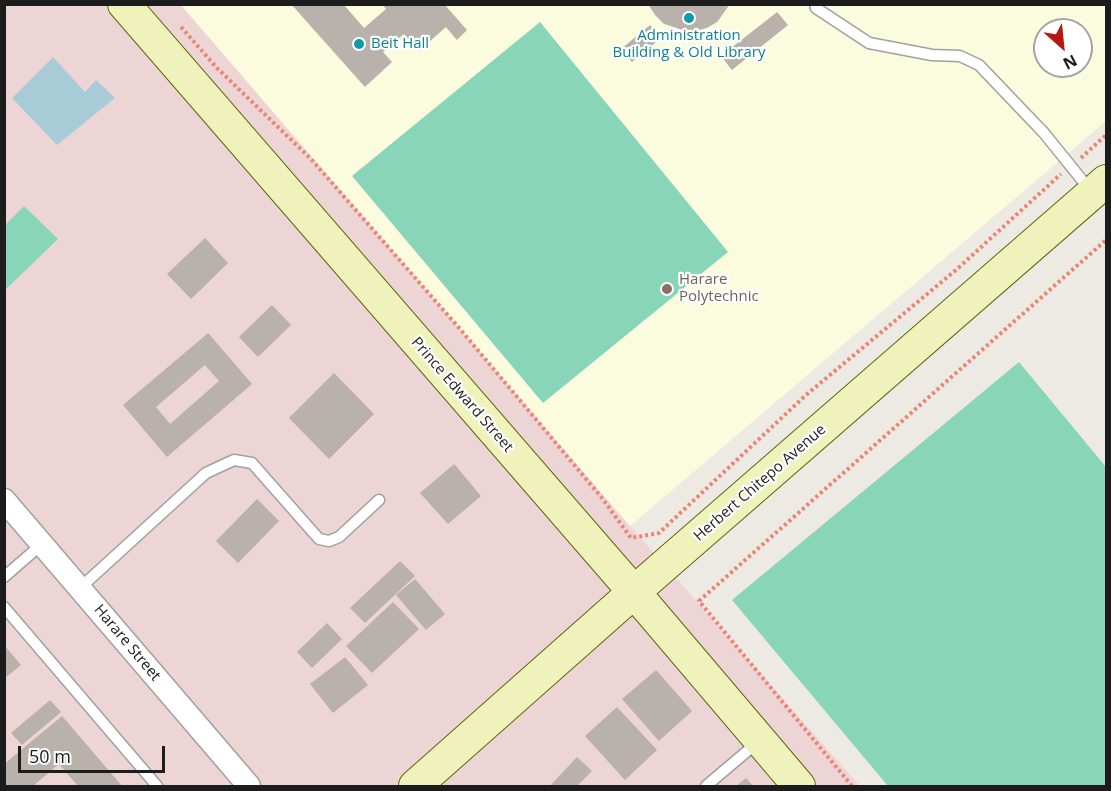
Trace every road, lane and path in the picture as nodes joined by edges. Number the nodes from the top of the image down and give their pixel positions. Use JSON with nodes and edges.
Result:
{"nodes":[{"id":1,"x":124,"y":4,"type":"edge"},
{"id":2,"x":815,"y":4,"type":"edge"},
{"id":3,"x":174,"y":20,"type":"dead end"},
{"id":4,"x":1107,"y":135,"type":"edge"},
{"id":5,"x":1071,"y":166,"type":"junction"},
{"id":6,"x":1100,"y":188,"type":"edge"},
{"id":7,"x":1107,"y":240,"type":"edge"},
{"id":8,"x":4,"y":500,"type":"edge"},
{"id":9,"x":380,"y":500,"type":"dead end"},
{"id":10,"x":42,"y":544,"type":"junction"},
{"id":11,"x":4,"y":577,"type":"edge"},
{"id":12,"x":80,"y":588,"type":"junction"},
{"id":13,"x":634,"y":592,"type":"junction"},
{"id":14,"x":4,"y":607,"type":"edge"},
{"id":15,"x":760,"y":741,"type":"junction"},
{"id":16,"x":157,"y":786,"type":"edge"},
{"id":17,"x":249,"y":786,"type":"edge"},
{"id":18,"x":415,"y":786,"type":"edge"},
{"id":19,"x":706,"y":786,"type":"edge"},
{"id":20,"x":799,"y":786,"type":"edge"},
{"id":21,"x":852,"y":786,"type":"edge"}],
"edges":[{"from":1,"to":13,"type":"main road","name":"Prince Edward Street"},
{"from":2,"to":5,"type":"lane"},
{"from":3,"to":5,"type":"path"},
{"from":4,"to":5,"type":"path"},
{"from":5,"to":6,"type":"lane"},
{"from":6,"to":13,"type":"main road","name":"Herbert Chitepo Avenue"},
{"from":7,"to":21,"type":"path"},
{"from":8,"to":10,"type":"street","name":"Harare Street"},
{"from":9,"to":12,"type":"lane"},
{"from":10,"to":11,"type":"lane"},
{"from":10,"to":12,"type":"street","name":"Harare Street"},
{"from":12,"to":17,"type":"street","name":"Harare Street"},
{"from":13,"to":15,"type":"main road","name":"Prince Edward Street"},
{"from":13,"to":18,"type":"main road","name":"Herbert Chitepo Avenue"},
{"from":14,"to":16,"type":"lane"},
{"from":15,"to":19,"type":"lane"},
{"from":15,"to":20,"type":"main road","name":"Prince Edward Street"}]}
